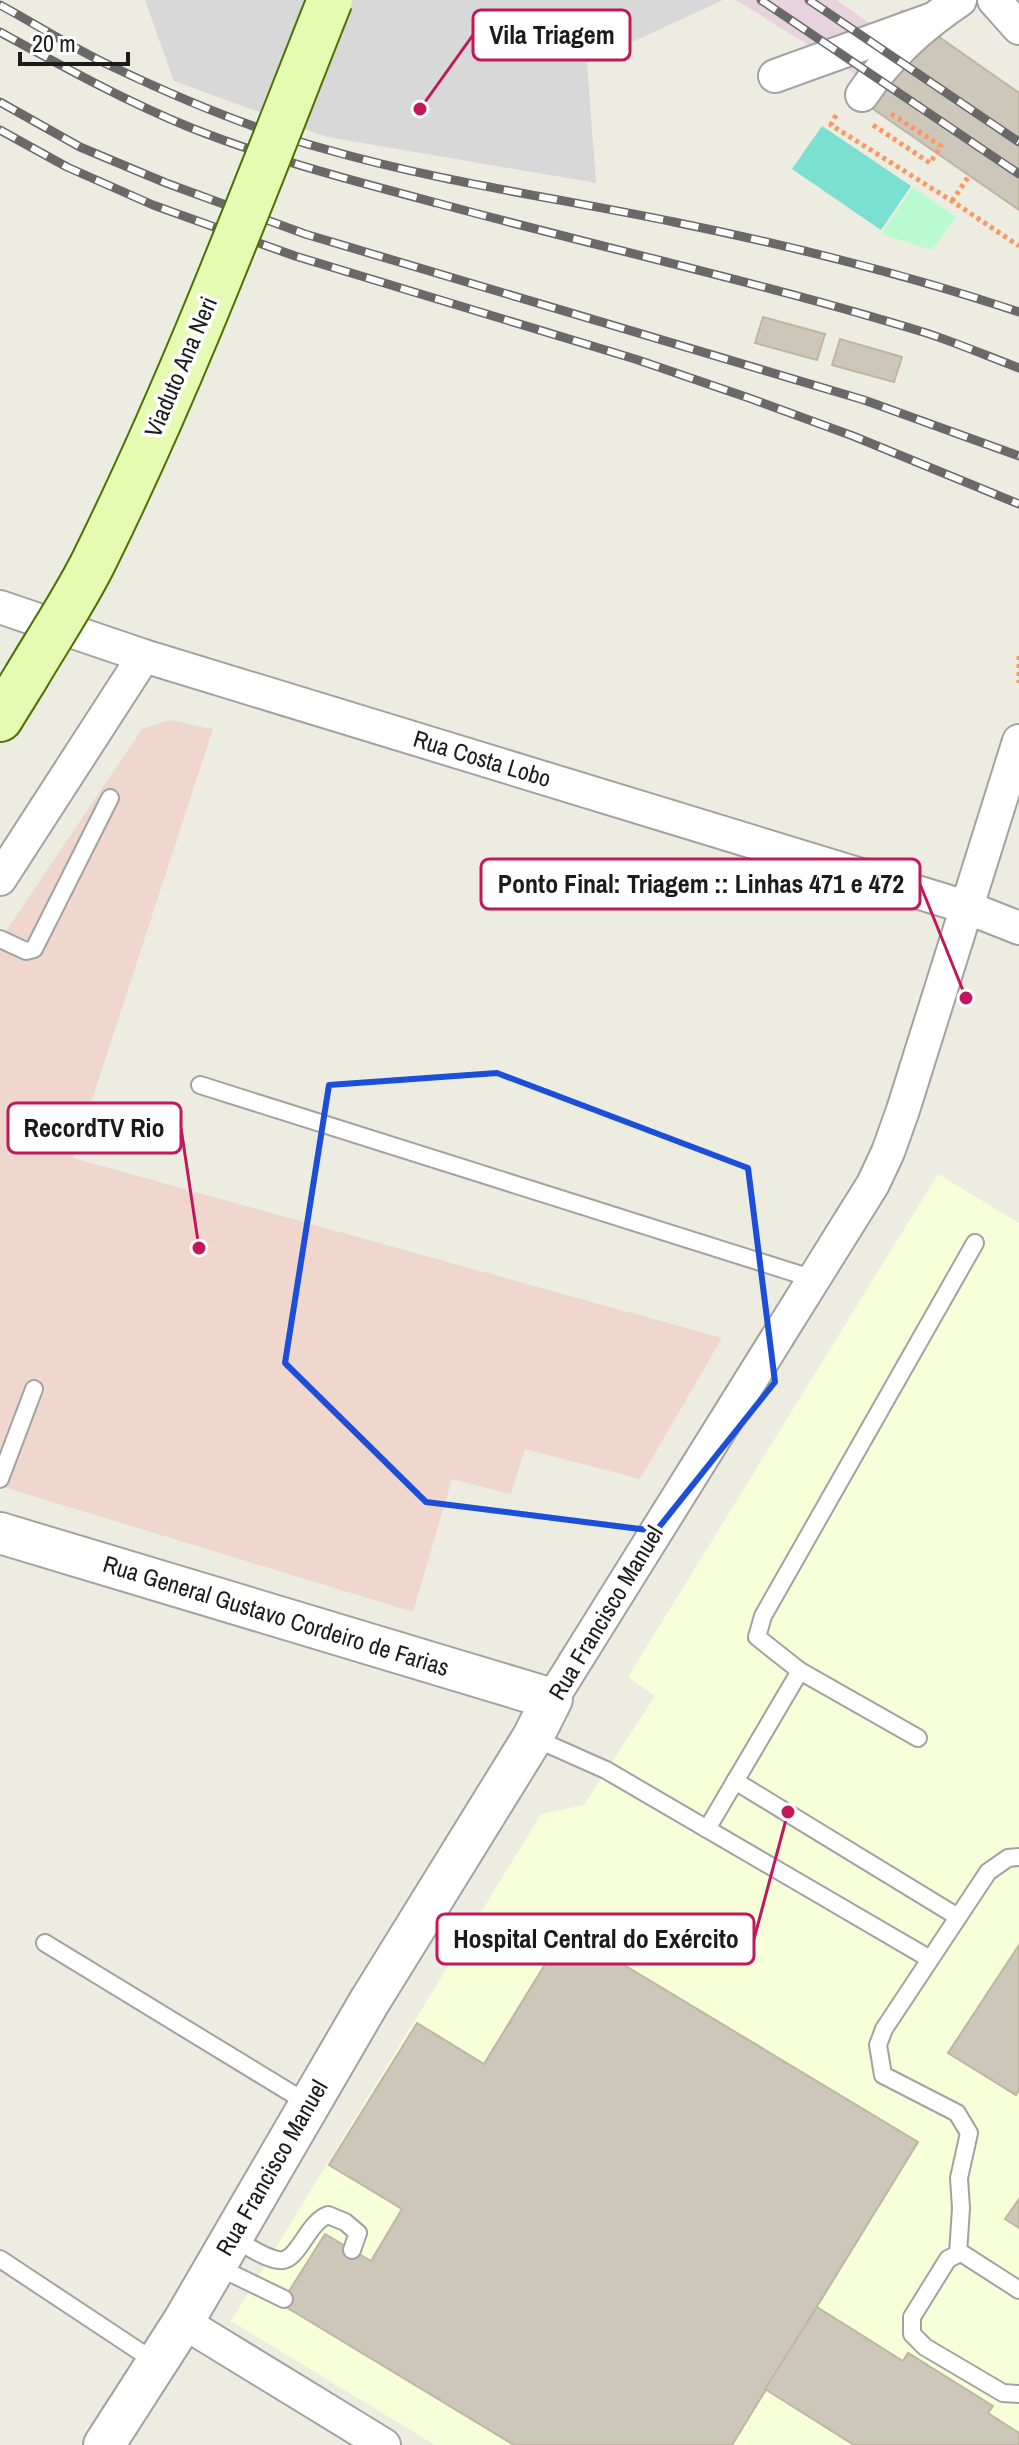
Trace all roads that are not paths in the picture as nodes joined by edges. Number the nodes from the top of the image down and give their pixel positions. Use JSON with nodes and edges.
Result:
{"nodes":[{"id":1,"x":330,"y":0,"type":"edge"},
{"id":2,"x":960,"y":0,"type":"edge"},
{"id":3,"x":994,"y":0,"type":"edge"},
{"id":4,"x":930,"y":20,"type":"junction"},
{"id":5,"x":1019,"y":28,"type":"edge"},
{"id":6,"x":775,"y":76,"type":"dead end"},
{"id":7,"x":857,"y":106,"type":"road end"},
{"id":8,"x":0,"y":608,"type":"edge"},
{"id":9,"x":144,"y":656,"type":"junction"},
{"id":10,"x":0,"y":719,"type":"edge"},
{"id":11,"x":1019,"y":741,"type":"edge"},
{"id":12,"x":110,"y":798,"type":"dead end"},
{"id":13,"x":0,"y":879,"type":"edge"},
{"id":14,"x":966,"y":907,"type":"junction"},
{"id":15,"x":1019,"y":928,"type":"edge"},
{"id":16,"x":0,"y":939,"type":"edge"},
{"id":17,"x":200,"y":1085,"type":"dead end"},
{"id":18,"x":975,"y":1243,"type":"dead end"},
{"id":19,"x":814,"y":1279,"type":"junction"},
{"id":20,"x":34,"y":1389,"type":"dead end"},
{"id":21,"x":0,"y":1479,"type":"edge"},
{"id":22,"x":0,"y":1533,"type":"edge"},
{"id":23,"x":800,"y":1671,"type":"junction"},
{"id":24,"x":552,"y":1699,"type":"junction"},
{"id":25,"x":533,"y":1737,"type":"junction"},
{"id":26,"x":918,"y":1738,"type":"dead end"},
{"id":27,"x":735,"y":1781,"type":"junction"},
{"id":28,"x":707,"y":1829,"type":"junction"},
{"id":29,"x":1019,"y":1857,"type":"edge"},
{"id":30,"x":958,"y":1917,"type":"junction"},
{"id":31,"x":45,"y":1943,"type":"dead end"},
{"id":32,"x":930,"y":1959,"type":"junction"},
{"id":33,"x":309,"y":2104,"type":"junction"},
{"id":34,"x":352,"y":2250,"type":"dead end"},
{"id":35,"x":223,"y":2251,"type":"junction"},
{"id":36,"x":958,"y":2254,"type":"junction"},
{"id":37,"x":0,"y":2259,"type":"edge"},
{"id":38,"x":1019,"y":2290,"type":"edge"},
{"id":39,"x":284,"y":2299,"type":"dead end"},
{"id":40,"x":183,"y":2322,"type":"junction"},
{"id":41,"x":157,"y":2363,"type":"junction"},
{"id":42,"x":1019,"y":2394,"type":"edge"},
{"id":43,"x":104,"y":2445,"type":"edge"},
{"id":44,"x":384,"y":2445,"type":"edge"}],
"edges":[{"from":1,"to":10,"type":"main road","name":"Viaduto Ana Neri","bridge":true},
{"from":2,"to":4,"type":"street"},
{"from":3,"to":5,"type":"street"},
{"from":4,"to":6,"type":"street"},
{"from":4,"to":7,"type":"street"},
{"from":8,"to":9,"type":"street","name":"Rua Costa Lobo"},
{"from":9,"to":13,"type":"street"},
{"from":9,"to":14,"type":"street","name":"Rua Costa Lobo"},
{"from":11,"to":14,"type":"street","name":"Rua Francisco Manuel"},
{"from":12,"to":16,"type":"lane"},
{"from":14,"to":15,"type":"street","name":"Rua Costa Lobo"},
{"from":14,"to":19,"type":"street","name":"Rua Francisco Manuel"},
{"from":17,"to":19,"type":"lane"},
{"from":18,"to":23,"type":"lane"},
{"from":19,"to":24,"type":"street","name":"Rua Francisco Manuel"},
{"from":20,"to":21,"type":"lane"},
{"from":22,"to":24,"type":"street","name":"Rua General Gustavo Cordeiro de Farias"},
{"from":23,"to":26,"type":"lane"},
{"from":23,"to":27,"type":"lane"},
{"from":24,"to":25,"type":"street","name":"Rua Francisco Manuel"},
{"from":25,"to":28,"type":"lane"},
{"from":25,"to":33,"type":"street","name":"Rua Francisco Manuel"},
{"from":27,"to":28,"type":"lane"},
{"from":27,"to":30,"type":"lane"},
{"from":28,"to":32,"type":"lane"},
{"from":29,"to":30,"type":"lane"},
{"from":30,"to":32,"type":"lane"},
{"from":31,"to":33,"type":"lane"},
{"from":32,"to":36,"type":"lane"},
{"from":33,"to":35,"type":"street","name":"Rua Francisco Manuel"},
{"from":34,"to":35,"type":"lane"},
{"from":35,"to":39,"type":"lane"},
{"from":35,"to":40,"type":"street","name":"Rua Francisco Manuel"},
{"from":36,"to":38,"type":"lane"},
{"from":36,"to":42,"type":"lane"},
{"from":37,"to":41,"type":"lane"},
{"from":40,"to":41,"type":"street","name":"Rua Francisco Manuel"},
{"from":40,"to":44,"type":"street"},
{"from":41,"to":43,"type":"street","name":"Rua Francisco Manuel"}]}
